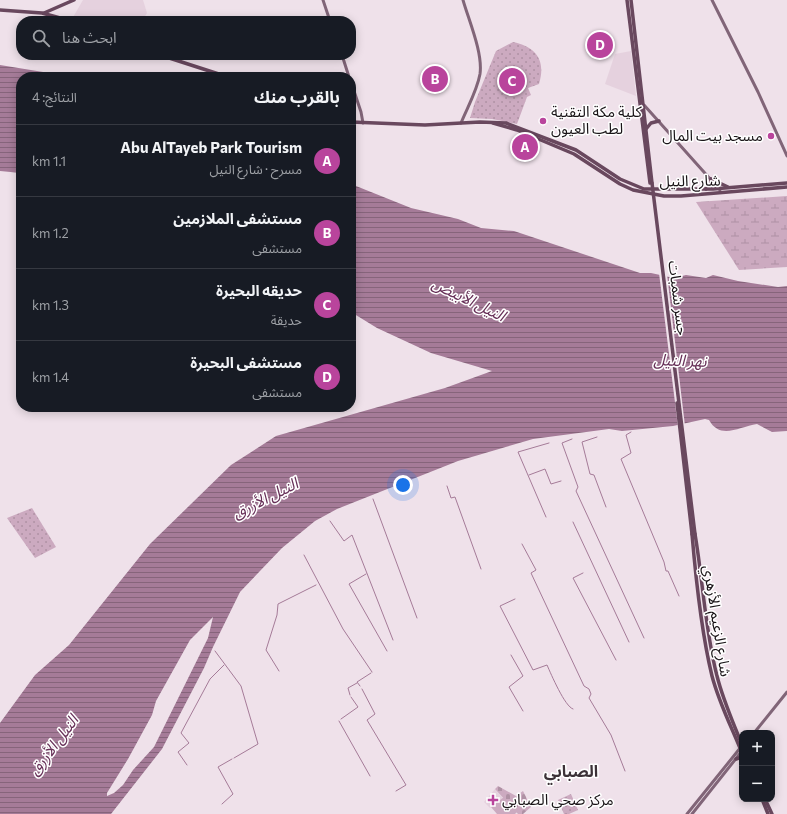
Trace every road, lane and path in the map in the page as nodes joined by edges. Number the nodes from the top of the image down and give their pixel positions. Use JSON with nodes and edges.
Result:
{"nodes":[{"id":1,"x":69,"y":0,"type":"edge"},
{"id":2,"x":74,"y":0,"type":"edge"},
{"id":3,"x":323,"y":0,"type":"edge"},
{"id":4,"x":463,"y":0,"type":"edge"},
{"id":5,"x":627,"y":0,"type":"edge"},
{"id":6,"x":632,"y":0,"type":"edge"},
{"id":7,"x":712,"y":0,"type":"edge"},
{"id":8,"x":0,"y":10,"type":"edge"},
{"id":9,"x":43,"y":13,"type":"junction"},
{"id":10,"x":54,"y":16,"type":"edge"},
{"id":11,"x":328,"y":16,"type":"edge"},
{"id":12,"x":634,"y":40,"type":"junction"},
{"id":13,"x":175,"y":60,"type":"edge"},
{"id":14,"x":344,"y":60,"type":"edge"},
{"id":15,"x":213,"y":72,"type":"edge"},
{"id":16,"x":347,"y":72,"type":"edge"},
{"id":17,"x":356,"y":96,"type":"edge"},
{"id":18,"x":644,"y":105,"type":"junction"},
{"id":19,"x":660,"y":121,"type":"junction"},
{"id":20,"x":356,"y":122,"type":"edge"},
{"id":21,"x":490,"y":122,"type":"junction"},
{"id":22,"x":363,"y":123,"type":"junction"},
{"id":23,"x":461,"y":123,"type":"junction"},
{"id":24,"x":646,"y":129,"type":"junction"},
{"id":25,"x":787,"y":156,"type":"edge"},
{"id":26,"x":711,"y":179,"type":"junction"},
{"id":27,"x":651,"y":183,"type":"junction"},
{"id":28,"x":787,"y":183,"type":"edge"},
{"id":29,"x":787,"y":187,"type":"edge"},
{"id":30,"x":730,"y":188,"type":"junction"},
{"id":31,"x":706,"y":190,"type":"junction"},
{"id":32,"x":720,"y":191,"type":"junction"},
{"id":33,"x":694,"y":534,"type":"junction"},
{"id":34,"x":787,"y":692,"type":"edge"},
{"id":35,"x":756,"y":730,"type":"edge"},
{"id":36,"x":736,"y":731,"type":"junction"},
{"id":37,"x":739,"y":734,"type":"edge"},
{"id":38,"x":739,"y":742,"type":"edge"},
{"id":39,"x":739,"y":744,"type":"edge"},
{"id":40,"x":739,"y":751,"type":"edge"},
{"id":41,"x":739,"y":753,"type":"edge"},
{"id":42,"x":739,"y":758,"type":"edge"},
{"id":43,"x":736,"y":759,"type":"junction"},
{"id":44,"x":763,"y":802,"type":"edge"},
{"id":45,"x":767,"y":802,"type":"edge"},
{"id":46,"x":687,"y":814,"type":"edge"},
{"id":47,"x":692,"y":814,"type":"edge"},
{"id":48,"x":768,"y":814,"type":"edge"},
{"id":49,"x":772,"y":814,"type":"edge"}],
"edges":[{"from":1,"to":9,"type":"main road"},
{"from":2,"to":9,"type":"main road"},
{"from":3,"to":11,"type":"street"},
{"from":4,"to":23,"type":"street"},
{"from":5,"to":12,"type":"main road"},
{"from":6,"to":12,"type":"main road"},
{"from":7,"to":25,"type":"street"},
{"from":8,"to":9,"type":"main road"},
{"from":9,"to":10,"type":"main road"},
{"from":12,"to":18,"type":"main road"},
{"from":12,"to":27,"type":"main road"},
{"from":13,"to":15,"type":"main road"},
{"from":14,"to":16,"type":"street"},
{"from":17,"to":22,"type":"street"},
{"from":18,"to":19,"type":"street"},
{"from":18,"to":24,"type":"main road"},
{"from":19,"to":24,"type":"main road"},
{"from":19,"to":26,"type":"street"},
{"from":20,"to":22,"type":"main road","name":"شارع النيل"},
{"from":21,"to":23,"type":"main road","name":"شارع النيل"},
{"from":21,"to":31,"type":"main road","name":"شارع النيل"},
{"from":21,"to":32,"type":"main road","name":"شارع النيل"},
{"from":22,"to":23,"type":"main road","name":"شارع النيل"},
{"from":24,"to":27,"type":"main road"},
{"from":26,"to":30,"type":"main road"},
{"from":26,"to":31,"type":"main road"},
{"from":26,"to":32,"type":"street"},
{"from":27,"to":33,"type":"main road","name":"جسر شمبات","bridge":true},
{"from":28,"to":30,"type":"main road","name":"شارع النيل"},
{"from":29,"to":32,"type":"main road","name":"شارع النيل"},
{"from":30,"to":32,"type":"main road","name":"شارع النيل"},
{"from":31,"to":32,"type":"main road","name":"شارع النيل"},
{"from":33,"to":36,"type":"main road","name":"شارع الزعيم الأزهري"},
{"from":33,"to":39,"type":"main road","name":"شارع الزعيم الأزهري"},
{"from":34,"to":35,"type":"street"},
{"from":36,"to":37,"type":"main road"},
{"from":36,"to":38,"type":"main road","name":"شارع الزعيم الأزهري"},
{"from":40,"to":46,"type":"street"},
{"from":41,"to":43,"type":"street"},
{"from":42,"to":43,"type":"main road"},
{"from":43,"to":47,"type":"street"},
{"from":44,"to":48,"type":"main road"},
{"from":45,"to":49,"type":"main road"}]}
